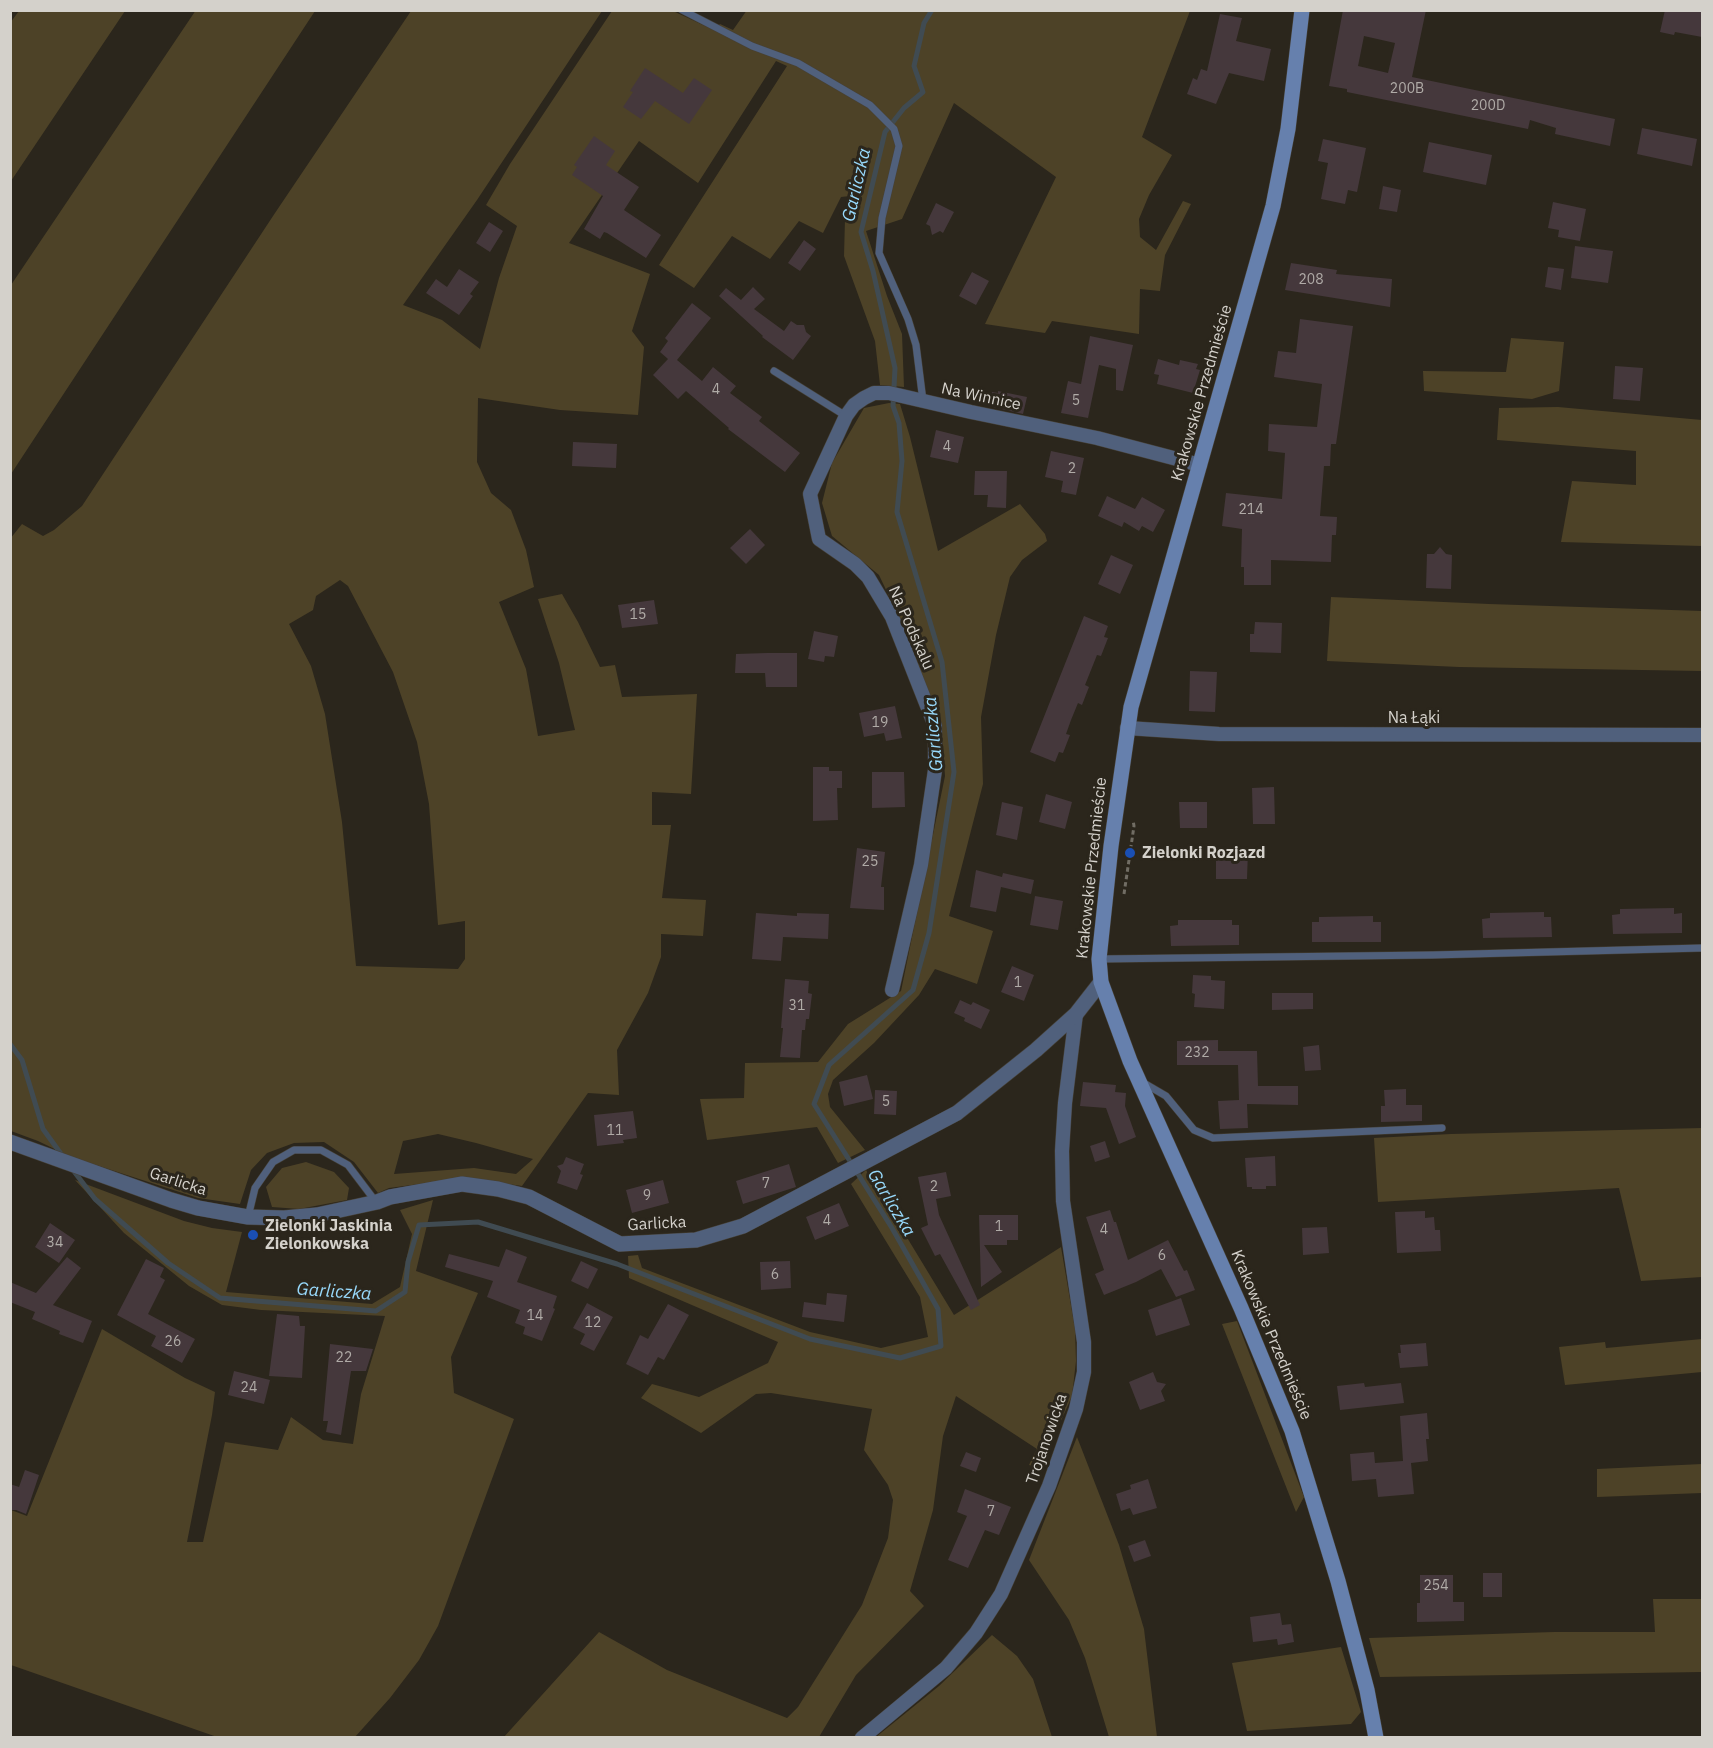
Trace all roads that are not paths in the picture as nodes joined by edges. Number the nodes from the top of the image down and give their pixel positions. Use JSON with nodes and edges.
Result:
{"nodes":[{"id":1,"x":682,"y":10,"type":"edge"},
{"id":2,"x":1302,"y":10,"type":"edge"},
{"id":3,"x":774,"y":371,"type":"dead end"},
{"id":4,"x":923,"y":401,"type":"junction"},
{"id":5,"x":846,"y":416,"type":"junction"},
{"id":6,"x":1200,"y":465,"type":"junction"},
{"id":7,"x":1126,"y":728,"type":"junction"},
{"id":8,"x":1702,"y":735,"type":"edge"},
{"id":9,"x":1702,"y":948,"type":"edge"},
{"id":10,"x":1099,"y":959,"type":"junction"},
{"id":11,"x":1101,"y":982,"type":"junction"},
{"id":12,"x":892,"y":990,"type":"dead end"},
{"id":13,"x":1076,"y":1014,"type":"junction"},
{"id":14,"x":1139,"y":1080,"type":"junction"},
{"id":15,"x":1442,"y":1128,"type":"dead end"},
{"id":16,"x":10,"y":1142,"type":"edge"},
{"id":17,"x":376,"y":1202,"type":"junction"},
{"id":18,"x":248,"y":1217,"type":"junction"},
{"id":19,"x":862,"y":1737,"type":"edge"},
{"id":20,"x":1376,"y":1737,"type":"edge"}],
"edges":[{"from":1,"to":4,"type":"lane"},
{"from":2,"to":6,"type":"main road","name":"Krakowskie Przedmieście"},
{"from":3,"to":5,"type":"lane"},
{"from":4,"to":5,"type":"street","name":"Na Winnice"},
{"from":4,"to":6,"type":"street","name":"Na Winnice"},
{"from":5,"to":12,"type":"street","name":"Na Podskalu"},
{"from":6,"to":7,"type":"main road","name":"Krakowskie Przedmieście"},
{"from":7,"to":8,"type":"street","name":"Na Łąki"},
{"from":7,"to":10,"type":"main road","name":"Krakowskie Przedmieście"},
{"from":9,"to":10,"type":"lane"},
{"from":10,"to":11,"type":"main road","name":"Krakowskie Przedmieście"},
{"from":11,"to":13,"type":"street","name":"Garlicka"},
{"from":11,"to":14,"type":"main road","name":"Krakowskie Przedmieście"},
{"from":13,"to":17,"type":"street","name":"Garlicka"},
{"from":13,"to":19,"type":"street","name":"Trojanowicka"},
{"from":14,"to":15,"type":"lane"},
{"from":14,"to":20,"type":"main road","name":"Krakowskie Przedmieście"},
{"from":16,"to":18,"type":"street","name":"Garlicka"},
{"from":17,"to":18,"type":"street","name":"Garlicka"},
{"from":17,"to":18,"type":"lane"}]}
